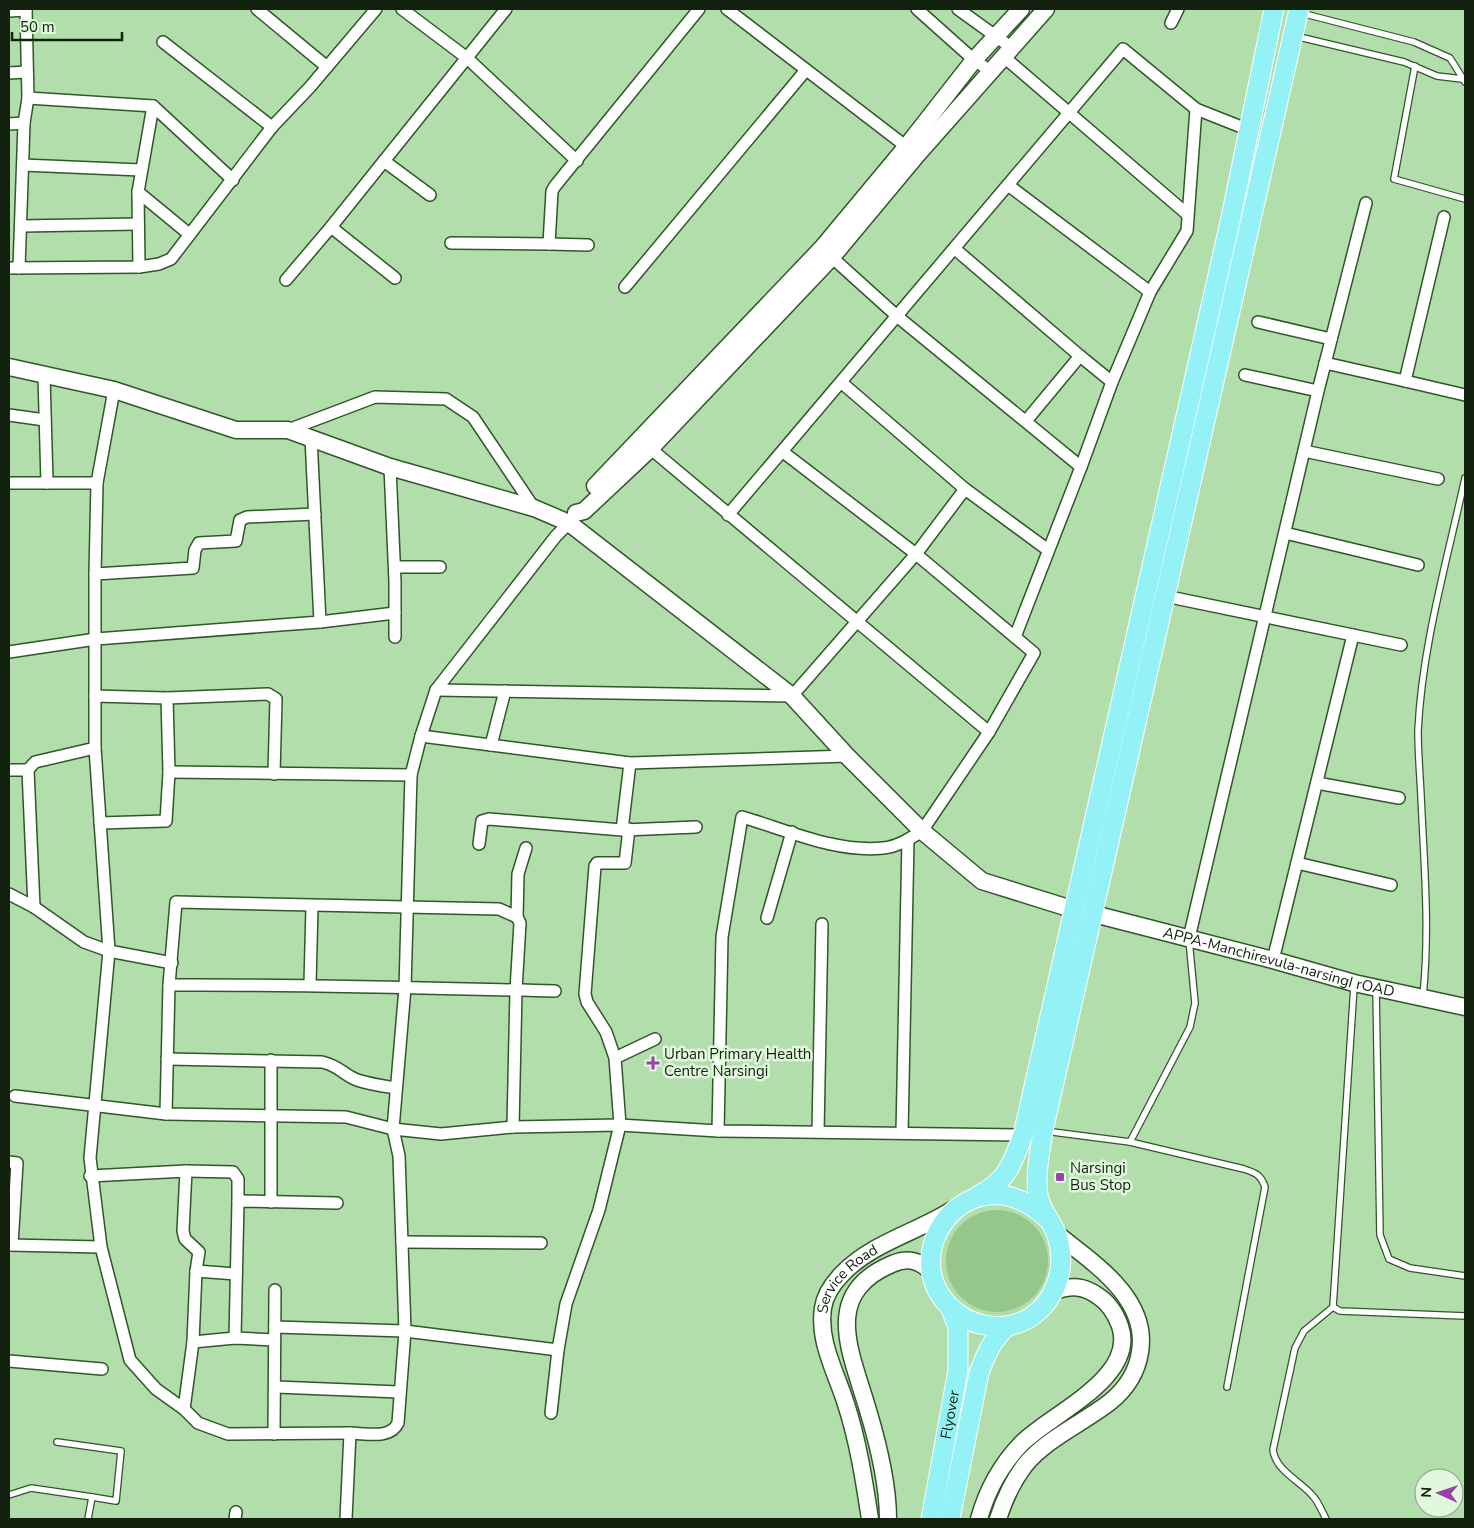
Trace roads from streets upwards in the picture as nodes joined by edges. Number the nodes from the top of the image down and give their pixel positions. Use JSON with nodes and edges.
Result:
{"nodes":[{"id":1,"x":257,"y":9,"type":"edge"},
{"id":2,"x":376,"y":9,"type":"edge"},
{"id":3,"x":402,"y":9,"type":"edge"},
{"id":4,"x":506,"y":9,"type":"edge"},
{"id":5,"x":698,"y":9,"type":"edge"},
{"id":6,"x":727,"y":9,"type":"edge"},
{"id":7,"x":917,"y":9,"type":"edge"},
{"id":8,"x":958,"y":9,"type":"edge"},
{"id":9,"x":1021,"y":9,"type":"edge"},
{"id":10,"x":1046,"y":9,"type":"edge"},
{"id":11,"x":1178,"y":9,"type":"edge"},
{"id":12,"x":1274,"y":9,"type":"edge"},
{"id":13,"x":26,"y":10,"type":"edge"},
{"id":14,"x":1298,"y":10,"type":"edge"},
{"id":15,"x":9,"y":11,"type":"edge"},
{"id":16,"x":1171,"y":23,"type":"dead end"},
{"id":17,"x":994,"y":37,"type":"junction"},
{"id":18,"x":163,"y":42,"type":"dead end"},
{"id":19,"x":1008,"y":53,"type":"junction"},
{"id":20,"x":467,"y":58,"type":"junction"},
{"id":21,"x":974,"y":60,"type":"junction"},
{"id":22,"x":327,"y":67,"type":"junction"},
{"id":23,"x":806,"y":70,"type":"junction"},
{"id":24,"x":26,"y":72,"type":"junction"},
{"id":25,"x":992,"y":72,"type":"junction"},
{"id":26,"x":9,"y":73,"type":"edge"},
{"id":27,"x":28,"y":98,"type":"junction"},
{"id":28,"x":153,"y":106,"type":"junction"},
{"id":29,"x":1196,"y":109,"type":"junction"},
{"id":30,"x":1068,"y":113,"type":"junction"},
{"id":31,"x":24,"y":123,"type":"junction"},
{"id":32,"x":9,"y":124,"type":"edge"},
{"id":33,"x":272,"y":127,"type":"junction"},
{"id":34,"x":1249,"y":130,"type":"junction"},
{"id":35,"x":912,"y":151,"type":"junction"},
{"id":36,"x":577,"y":160,"type":"junction"},
{"id":37,"x":384,"y":161,"type":"junction"},
{"id":38,"x":23,"y":165,"type":"junction"},
{"id":39,"x":141,"y":170,"type":"junction"},
{"id":40,"x":233,"y":180,"type":"junction"},
{"id":41,"x":1008,"y":185,"type":"junction"},
{"id":42,"x":138,"y":192,"type":"junction"},
{"id":43,"x":430,"y":195,"type":"dead end"},
{"id":44,"x":1366,"y":203,"type":"dead end"},
{"id":45,"x":1187,"y":214,"type":"junction"},
{"id":46,"x":1444,"y":217,"type":"dead end"},
{"id":47,"x":138,"y":224,"type":"junction"},
{"id":48,"x":21,"y":226,"type":"junction"},
{"id":49,"x":331,"y":227,"type":"junction"},
{"id":50,"x":189,"y":234,"type":"junction"},
{"id":51,"x":451,"y":243,"type":"dead end"},
{"id":52,"x":549,"y":244,"type":"junction"},
{"id":53,"x":588,"y":245,"type":"dead end"},
{"id":54,"x":955,"y":249,"type":"junction"},
{"id":55,"x":827,"y":253,"type":"junction"},
{"id":56,"x":14,"y":268,"type":"edge"},
{"id":57,"x":139,"y":268,"type":"junction"},
{"id":58,"x":396,"y":278,"type":"dead end"},
{"id":59,"x":286,"y":280,"type":"dead end"},
{"id":60,"x":625,"y":287,"type":"dead end"},
{"id":61,"x":1150,"y":292,"type":"junction"},
{"id":62,"x":898,"y":317,"type":"junction"},
{"id":63,"x":1258,"y":322,"type":"dead end"},
{"id":64,"x":1331,"y":339,"type":"junction"},
{"id":65,"x":1080,"y":356,"type":"junction"},
{"id":66,"x":1325,"y":363,"type":"junction"},
{"id":67,"x":9,"y":367,"type":"edge"},
{"id":68,"x":1246,"y":375,"type":"dead end"},
{"id":69,"x":44,"y":376,"type":"junction"},
{"id":70,"x":1405,"y":381,"type":"junction"},
{"id":71,"x":1112,"y":382,"type":"junction"},
{"id":72,"x":842,"y":383,"type":"junction"},
{"id":73,"x":114,"y":390,"type":"junction"},
{"id":74,"x":1318,"y":391,"type":"junction"},
{"id":75,"x":1465,"y":395,"type":"edge"},
{"id":76,"x":9,"y":415,"type":"edge"},
{"id":77,"x":45,"y":420,"type":"junction"},
{"id":78,"x":1026,"y":422,"type":"junction"},
{"id":79,"x":288,"y":430,"type":"junction"},
{"id":80,"x":311,"y":438,"type":"junction"},
{"id":81,"x":645,"y":444,"type":"junction"},
{"id":82,"x":1304,"y":451,"type":"junction"},
{"id":83,"x":783,"y":452,"type":"junction"},
{"id":84,"x":390,"y":467,"type":"junction"},
{"id":85,"x":1081,"y":467,"type":"junction"},
{"id":86,"x":1438,"y":479,"type":"dead end"},
{"id":87,"x":47,"y":482,"type":"junction"},
{"id":88,"x":97,"y":483,"type":"junction"},
{"id":89,"x":9,"y":484,"type":"edge"},
{"id":90,"x":965,"y":489,"type":"junction"},
{"id":91,"x":534,"y":508,"type":"junction"},
{"id":92,"x":315,"y":514,"type":"junction"},
{"id":93,"x":728,"y":516,"type":"junction"},
{"id":94,"x":572,"y":518,"type":"junction"},
{"id":95,"x":1285,"y":533,"type":"junction"},
{"id":96,"x":1048,"y":550,"type":"junction"},
{"id":97,"x":916,"y":554,"type":"junction"},
{"id":98,"x":1418,"y":565,"type":"dead end"},
{"id":99,"x":395,"y":567,"type":"junction"},
{"id":100,"x":440,"y":567,"type":"dead end"},
{"id":101,"x":95,"y":574,"type":"junction"},
{"id":102,"x":1165,"y":596,"type":"junction"},
{"id":103,"x":395,"y":613,"type":"junction"},
{"id":104,"x":1265,"y":618,"type":"junction"},
{"id":105,"x":856,"y":621,"type":"junction"},
{"id":106,"x":320,"y":622,"type":"junction"},
{"id":107,"x":1353,"y":635,"type":"junction"},
{"id":108,"x":395,"y":637,"type":"dead end"},
{"id":109,"x":1015,"y":637,"type":"junction"},
{"id":110,"x":96,"y":640,"type":"junction"},
{"id":111,"x":1401,"y":645,"type":"dead end"},
{"id":112,"x":9,"y":652,"type":"edge"},
{"id":113,"x":436,"y":690,"type":"junction"},
{"id":114,"x":506,"y":691,"type":"junction"},
{"id":115,"x":95,"y":696,"type":"junction"},
{"id":116,"x":792,"y":696,"type":"junction"},
{"id":117,"x":167,"y":698,"type":"junction"},
{"id":118,"x":989,"y":732,"type":"junction"},
{"id":119,"x":420,"y":736,"type":"junction"},
{"id":120,"x":491,"y":745,"type":"junction"},
{"id":121,"x":95,"y":748,"type":"junction"},
{"id":122,"x":847,"y":756,"type":"junction"},
{"id":123,"x":630,"y":763,"type":"junction"},
{"id":124,"x":9,"y":770,"type":"edge"},
{"id":125,"x":28,"y":770,"type":"junction"},
{"id":126,"x":169,"y":772,"type":"junction"},
{"id":127,"x":274,"y":774,"type":"junction"},
{"id":128,"x":411,"y":775,"type":"junction"},
{"id":129,"x":1317,"y":784,"type":"junction"},
{"id":130,"x":1399,"y":798,"type":"dead end"},
{"id":131,"x":100,"y":822,"type":"junction"},
{"id":132,"x":696,"y":827,"type":"dead end"},
{"id":133,"x":625,"y":830,"type":"junction"},
{"id":134,"x":792,"y":832,"type":"junction"},
{"id":135,"x":915,"y":836,"type":"junction"},
{"id":136,"x":479,"y":844,"type":"dead end"},
{"id":137,"x":526,"y":848,"type":"dead end"},
{"id":138,"x":1297,"y":863,"type":"junction"},
{"id":139,"x":1391,"y":885,"type":"dead end"},
{"id":140,"x":9,"y":894,"type":"edge"},
{"id":141,"x":34,"y":907,"type":"junction"},
{"id":142,"x":312,"y":907,"type":"junction"},
{"id":143,"x":408,"y":909,"type":"junction"},
{"id":144,"x":1075,"y":910,"type":"junction"},
{"id":145,"x":1094,"y":914,"type":"junction"},
{"id":146,"x":517,"y":917,"type":"junction"},
{"id":147,"x":767,"y":918,"type":"dead end"},
{"id":148,"x":822,"y":924,"type":"dead end"},
{"id":149,"x":1188,"y":938,"type":"junction"},
{"id":150,"x":109,"y":951,"type":"junction"},
{"id":151,"x":1273,"y":960,"type":"junction"},
{"id":152,"x":172,"y":963,"type":"junction"},
{"id":153,"x":310,"y":984,"type":"junction"},
{"id":154,"x":170,"y":985,"type":"junction"},
{"id":155,"x":405,"y":988,"type":"junction"},
{"id":156,"x":516,"y":990,"type":"junction"},
{"id":157,"x":555,"y":991,"type":"dead end"},
{"id":158,"x":1465,"y":1007,"type":"edge"},
{"id":159,"x":655,"y":1039,"type":"dead end"},
{"id":160,"x":615,"y":1058,"type":"junction"},
{"id":161,"x":167,"y":1059,"type":"junction"},
{"id":162,"x":271,"y":1060,"type":"junction"},
{"id":163,"x":396,"y":1088,"type":"junction"},
{"id":164,"x":15,"y":1096,"type":"dead end"},
{"id":165,"x":93,"y":1106,"type":"junction"},
{"id":166,"x":166,"y":1114,"type":"junction"},
{"id":167,"x":271,"y":1116,"type":"junction"},
{"id":168,"x":620,"y":1125,"type":"junction"},
{"id":169,"x":514,"y":1127,"type":"junction"},
{"id":170,"x":393,"y":1129,"type":"junction"},
{"id":171,"x":718,"y":1130,"type":"junction"},
{"id":172,"x":818,"y":1132,"type":"junction"},
{"id":173,"x":902,"y":1133,"type":"junction"},
{"id":174,"x":1023,"y":1135,"type":"junction"},
{"id":175,"x":9,"y":1162,"type":"edge"},
{"id":176,"x":186,"y":1171,"type":"junction"},
{"id":177,"x":90,"y":1176,"type":"junction"},
{"id":178,"x":238,"y":1201,"type":"junction"},
{"id":179,"x":968,"y":1201,"type":"junction"},
{"id":180,"x":271,"y":1202,"type":"junction"},
{"id":181,"x":337,"y":1203,"type":"dead end"},
{"id":182,"x":1052,"y":1227,"type":"junction"},
{"id":183,"x":402,"y":1242,"type":"junction"},
{"id":184,"x":541,"y":1243,"type":"dead end"},
{"id":185,"x":10,"y":1245,"type":"edge"},
{"id":186,"x":101,"y":1247,"type":"junction"},
{"id":187,"x":196,"y":1271,"type":"junction"},
{"id":188,"x":236,"y":1274,"type":"junction"},
{"id":189,"x":932,"y":1274,"type":"junction"},
{"id":190,"x":275,"y":1290,"type":"dead end"},
{"id":191,"x":1055,"y":1291,"type":"junction"},
{"id":192,"x":951,"y":1309,"type":"junction"},
{"id":193,"x":275,"y":1326,"type":"junction"},
{"id":194,"x":1008,"y":1326,"type":"junction"},
{"id":195,"x":405,"y":1332,"type":"junction"},
{"id":196,"x":235,"y":1338,"type":"junction"},
{"id":197,"x":274,"y":1340,"type":"junction"},
{"id":198,"x":193,"y":1342,"type":"junction"},
{"id":199,"x":558,"y":1350,"type":"junction"},
{"id":200,"x":9,"y":1361,"type":"edge"},
{"id":201,"x":102,"y":1370,"type":"dead end"},
{"id":202,"x":276,"y":1387,"type":"junction"},
{"id":203,"x":399,"y":1392,"type":"junction"},
{"id":204,"x":184,"y":1409,"type":"junction"},
{"id":205,"x":551,"y":1414,"type":"dead end"},
{"id":206,"x":350,"y":1433,"type":"junction"},
{"id":207,"x":274,"y":1434,"type":"junction"},
{"id":208,"x":346,"y":1519,"type":"edge"},
{"id":209,"x":870,"y":1519,"type":"edge"},
{"id":210,"x":888,"y":1519,"type":"edge"},
{"id":211,"x":930,"y":1519,"type":"edge"},
{"id":212,"x":950,"y":1519,"type":"edge"},
{"id":213,"x":978,"y":1519,"type":"edge"},
{"id":214,"x":998,"y":1519,"type":"edge"}],
"edges":[{"from":1,"to":22,"type":"street"},
{"from":2,"to":22,"type":"street"},
{"from":3,"to":20,"type":"street"},
{"from":4,"to":20,"type":"street"},
{"from":5,"to":36,"type":"street"},
{"from":6,"to":23,"type":"street"},
{"from":7,"to":21,"type":"street"},
{"from":8,"to":17,"type":"street"},
{"from":9,"to":17,"type":"street"},
{"from":10,"to":19,"type":"street"},
{"from":11,"to":16,"type":"street"},
{"from":12,"to":34,"type":"main road"},
{"from":13,"to":15,"type":"street"},
{"from":13,"to":24,"type":"street"},
{"from":14,"to":102,"type":"main road"},
{"from":17,"to":19,"type":"street"},
{"from":17,"to":21,"type":"street"},
{"from":18,"to":33,"type":"street"},
{"from":19,"to":25,"type":"street"},
{"from":19,"to":30,"type":"street"},
{"from":20,"to":36,"type":"street"},
{"from":20,"to":37,"type":"street"},
{"from":21,"to":25,"type":"street"},
{"from":21,"to":35,"type":"street"},
{"from":22,"to":33,"type":"street"},
{"from":23,"to":35,"type":"street"},
{"from":23,"to":60,"type":"street"},
{"from":24,"to":26,"type":"street"},
{"from":24,"to":27,"type":"street"},
{"from":25,"to":35,"type":"street"},
{"from":27,"to":28,"type":"street"},
{"from":27,"to":31,"type":"street"},
{"from":28,"to":39,"type":"street"},
{"from":28,"to":40,"type":"street"},
{"from":29,"to":30,"type":"street"},
{"from":29,"to":34,"type":"street"},
{"from":29,"to":45,"type":"street"},
{"from":30,"to":41,"type":"street"},
{"from":30,"to":45,"type":"street"},
{"from":31,"to":32,"type":"street"},
{"from":31,"to":38,"type":"street"},
{"from":33,"to":40,"type":"street"},
{"from":34,"to":144,"type":"main road"},
{"from":35,"to":55,"type":"street"},
{"from":36,"to":52,"type":"street"},
{"from":37,"to":43,"type":"street"},
{"from":37,"to":49,"type":"street"},
{"from":38,"to":39,"type":"street"},
{"from":38,"to":48,"type":"street"},
{"from":39,"to":42,"type":"street"},
{"from":40,"to":50,"type":"street"},
{"from":41,"to":54,"type":"street"},
{"from":41,"to":61,"type":"street"},
{"from":42,"to":47,"type":"street"},
{"from":42,"to":50,"type":"street"},
{"from":44,"to":64,"type":"street"},
{"from":45,"to":61,"type":"street"},
{"from":46,"to":70,"type":"street"},
{"from":47,"to":48,"type":"street"},
{"from":47,"to":57,"type":"street"},
{"from":48,"to":56,"type":"street"},
{"from":49,"to":58,"type":"street"},
{"from":49,"to":59,"type":"street"},
{"from":50,"to":57,"type":"street"},
{"from":51,"to":52,"type":"street"},
{"from":52,"to":53,"type":"street"},
{"from":54,"to":62,"type":"street"},
{"from":54,"to":65,"type":"street"},
{"from":55,"to":62,"type":"street"},
{"from":55,"to":81,"type":"street"},
{"from":56,"to":57,"type":"street"},
{"from":61,"to":71,"type":"street"},
{"from":62,"to":72,"type":"street"},
{"from":62,"to":78,"type":"street"},
{"from":63,"to":64,"type":"street"},
{"from":64,"to":66,"type":"street"},
{"from":65,"to":71,"type":"street"},
{"from":65,"to":78,"type":"street"},
{"from":66,"to":70,"type":"street"},
{"from":66,"to":74,"type":"street"},
{"from":67,"to":69,"type":"street"},
{"from":68,"to":74,"type":"street"},
{"from":69,"to":73,"type":"street"},
{"from":69,"to":77,"type":"street"},
{"from":70,"to":75,"type":"street"},
{"from":71,"to":85,"type":"street"},
{"from":72,"to":83,"type":"street"},
{"from":72,"to":90,"type":"street"},
{"from":73,"to":79,"type":"street"},
{"from":73,"to":88,"type":"street"},
{"from":74,"to":82,"type":"street"},
{"from":76,"to":77,"type":"street"},
{"from":77,"to":87,"type":"street"},
{"from":78,"to":85,"type":"street"},
{"from":79,"to":80,"type":"street"},
{"from":79,"to":91,"type":"street"},
{"from":80,"to":84,"type":"street"},
{"from":80,"to":92,"type":"street"},
{"from":81,"to":93,"type":"street"},
{"from":81,"to":94,"type":"street"},
{"from":82,"to":86,"type":"street"},
{"from":82,"to":95,"type":"street"},
{"from":83,"to":93,"type":"street"},
{"from":83,"to":97,"type":"street"},
{"from":84,"to":91,"type":"street"},
{"from":84,"to":99,"type":"street"},
{"from":85,"to":96,"type":"street"},
{"from":87,"to":88,"type":"street"},
{"from":87,"to":89,"type":"street"},
{"from":88,"to":101,"type":"street"},
{"from":90,"to":96,"type":"street"},
{"from":90,"to":97,"type":"street"},
{"from":91,"to":94,"type":"street"},
{"from":92,"to":101,"type":"street"},
{"from":92,"to":106,"type":"street"},
{"from":93,"to":105,"type":"street"},
{"from":94,"to":113,"type":"street"},
{"from":94,"to":116,"type":"street"},
{"from":95,"to":98,"type":"street"},
{"from":95,"to":104,"type":"street"},
{"from":96,"to":109,"type":"street"},
{"from":97,"to":105,"type":"street"},
{"from":97,"to":109,"type":"street"},
{"from":99,"to":100,"type":"street"},
{"from":99,"to":103,"type":"street"},
{"from":101,"to":110,"type":"street"},
{"from":102,"to":104,"type":"street"},
{"from":102,"to":145,"type":"main road"},
{"from":103,"to":106,"type":"street"},
{"from":103,"to":108,"type":"street"},
{"from":104,"to":107,"type":"street"},
{"from":104,"to":149,"type":"street"},
{"from":105,"to":116,"type":"street"},
{"from":105,"to":118,"type":"street"},
{"from":106,"to":110,"type":"street"},
{"from":107,"to":111,"type":"street"},
{"from":107,"to":129,"type":"street"},
{"from":109,"to":118,"type":"street"},
{"from":110,"to":112,"type":"street"},
{"from":110,"to":115,"type":"street"},
{"from":113,"to":114,"type":"street"},
{"from":113,"to":119,"type":"street"},
{"from":114,"to":116,"type":"street"},
{"from":114,"to":120,"type":"street"},
{"from":115,"to":117,"type":"street"},
{"from":115,"to":121,"type":"street"},
{"from":116,"to":122,"type":"street"},
{"from":117,"to":126,"type":"street"},
{"from":117,"to":127,"type":"street"},
{"from":118,"to":135,"type":"street"},
{"from":119,"to":120,"type":"street"},
{"from":119,"to":128,"type":"street"},
{"from":120,"to":123,"type":"street"},
{"from":121,"to":125,"type":"street"},
{"from":121,"to":131,"type":"street"},
{"from":122,"to":123,"type":"street"},
{"from":122,"to":135,"type":"street"},
{"from":123,"to":133,"type":"street"},
{"from":124,"to":125,"type":"street"},
{"from":125,"to":141,"type":"street"},
{"from":126,"to":127,"type":"street"},
{"from":126,"to":131,"type":"street"},
{"from":127,"to":128,"type":"street"},
{"from":128,"to":143,"type":"street"},
{"from":129,"to":130,"type":"street"},
{"from":129,"to":138,"type":"street"},
{"from":131,"to":150,"type":"street"},
{"from":132,"to":133,"type":"street"},
{"from":133,"to":136,"type":"street"},
{"from":133,"to":160,"type":"street"},
{"from":134,"to":135,"type":"street"},
{"from":134,"to":147,"type":"street"},
{"from":134,"to":171,"type":"street"},
{"from":135,"to":144,"type":"street"},
{"from":135,"to":173,"type":"street"},
{"from":137,"to":146,"type":"street"},
{"from":138,"to":139,"type":"street"},
{"from":138,"to":151,"type":"street"},
{"from":140,"to":141,"type":"street"},
{"from":141,"to":150,"type":"street"},
{"from":142,"to":143,"type":"street"},
{"from":142,"to":152,"type":"street"},
{"from":142,"to":153,"type":"street"},
{"from":143,"to":146,"type":"street"},
{"from":143,"to":155,"type":"street"},
{"from":144,"to":174,"type":"main road"},
{"from":145,"to":149,"type":"street","name":"APPA-Manchirevula-narsingI rOAD"},
{"from":145,"to":182,"type":"main road"},
{"from":146,"to":156,"type":"street"},
{"from":148,"to":172,"type":"street"},
{"from":149,"to":151,"type":"street","name":"APPA-Manchirevula-narsingI rOAD"},
{"from":150,"to":152,"type":"street"},
{"from":150,"to":165,"type":"street"},
{"from":151,"to":158,"type":"street","name":"APPA-Manchirevula-narsingI rOAD"},
{"from":152,"to":154,"type":"street"},
{"from":153,"to":154,"type":"street"},
{"from":153,"to":155,"type":"street"},
{"from":154,"to":161,"type":"street"},
{"from":155,"to":156,"type":"street"},
{"from":155,"to":163,"type":"street"},
{"from":156,"to":157,"type":"street"},
{"from":156,"to":169,"type":"street"},
{"from":159,"to":160,"type":"street"},
{"from":160,"to":168,"type":"street"},
{"from":161,"to":162,"type":"street"},
{"from":161,"to":166,"type":"street"},
{"from":162,"to":163,"type":"street"},
{"from":162,"to":167,"type":"street"},
{"from":163,"to":170,"type":"street"},
{"from":164,"to":165,"type":"street"},
{"from":165,"to":166,"type":"street"},
{"from":165,"to":177,"type":"street"},
{"from":166,"to":167,"type":"street"},
{"from":167,"to":170,"type":"street"},
{"from":167,"to":180,"type":"street"},
{"from":168,"to":169,"type":"street"},
{"from":168,"to":171,"type":"street"},
{"from":168,"to":199,"type":"street"},
{"from":169,"to":170,"type":"street"},
{"from":170,"to":183,"type":"street"},
{"from":171,"to":172,"type":"street"},
{"from":172,"to":173,"type":"street"},
{"from":173,"to":174,"type":"street"},
{"from":174,"to":179,"type":"main road"},
{"from":175,"to":185,"type":"street"},
{"from":176,"to":177,"type":"street"},
{"from":176,"to":178,"type":"street"},
{"from":176,"to":187,"type":"street"},
{"from":177,"to":186,"type":"street"},
{"from":178,"to":180,"type":"street"},
{"from":178,"to":188,"type":"street"},
{"from":179,"to":182,"type":"main road"},
{"from":179,"to":189,"type":"main road"},
{"from":179,"to":209,"type":"street","name":"Service Road"},
{"from":180,"to":181,"type":"street"},
{"from":182,"to":191,"type":"main road"},
{"from":182,"to":214,"type":"street"},
{"from":183,"to":184,"type":"street"},
{"from":183,"to":195,"type":"street"},
{"from":185,"to":186,"type":"street"},
{"from":186,"to":204,"type":"street"},
{"from":187,"to":188,"type":"street"},
{"from":187,"to":198,"type":"street"},
{"from":188,"to":196,"type":"street"},
{"from":189,"to":192,"type":"main road"},
{"from":189,"to":210,"type":"street","name":"Service Road"},
{"from":190,"to":193,"type":"street"},
{"from":191,"to":194,"type":"main road"},
{"from":191,"to":213,"type":"street"},
{"from":192,"to":194,"type":"main road"},
{"from":192,"to":211,"type":"main road","name":"Flyover"},
{"from":193,"to":195,"type":"street"},
{"from":193,"to":197,"type":"street"},
{"from":194,"to":212,"type":"main road","name":"Flyover"},
{"from":195,"to":199,"type":"street"},
{"from":195,"to":203,"type":"street"},
{"from":196,"to":197,"type":"street"},
{"from":196,"to":198,"type":"street"},
{"from":197,"to":202,"type":"street"},
{"from":198,"to":204,"type":"street"},
{"from":199,"to":205,"type":"street"},
{"from":200,"to":201,"type":"street"},
{"from":202,"to":203,"type":"street"},
{"from":202,"to":207,"type":"street"},
{"from":203,"to":206,"type":"street"},
{"from":204,"to":207,"type":"street"},
{"from":206,"to":207,"type":"street"},
{"from":206,"to":208,"type":"street"}]}
